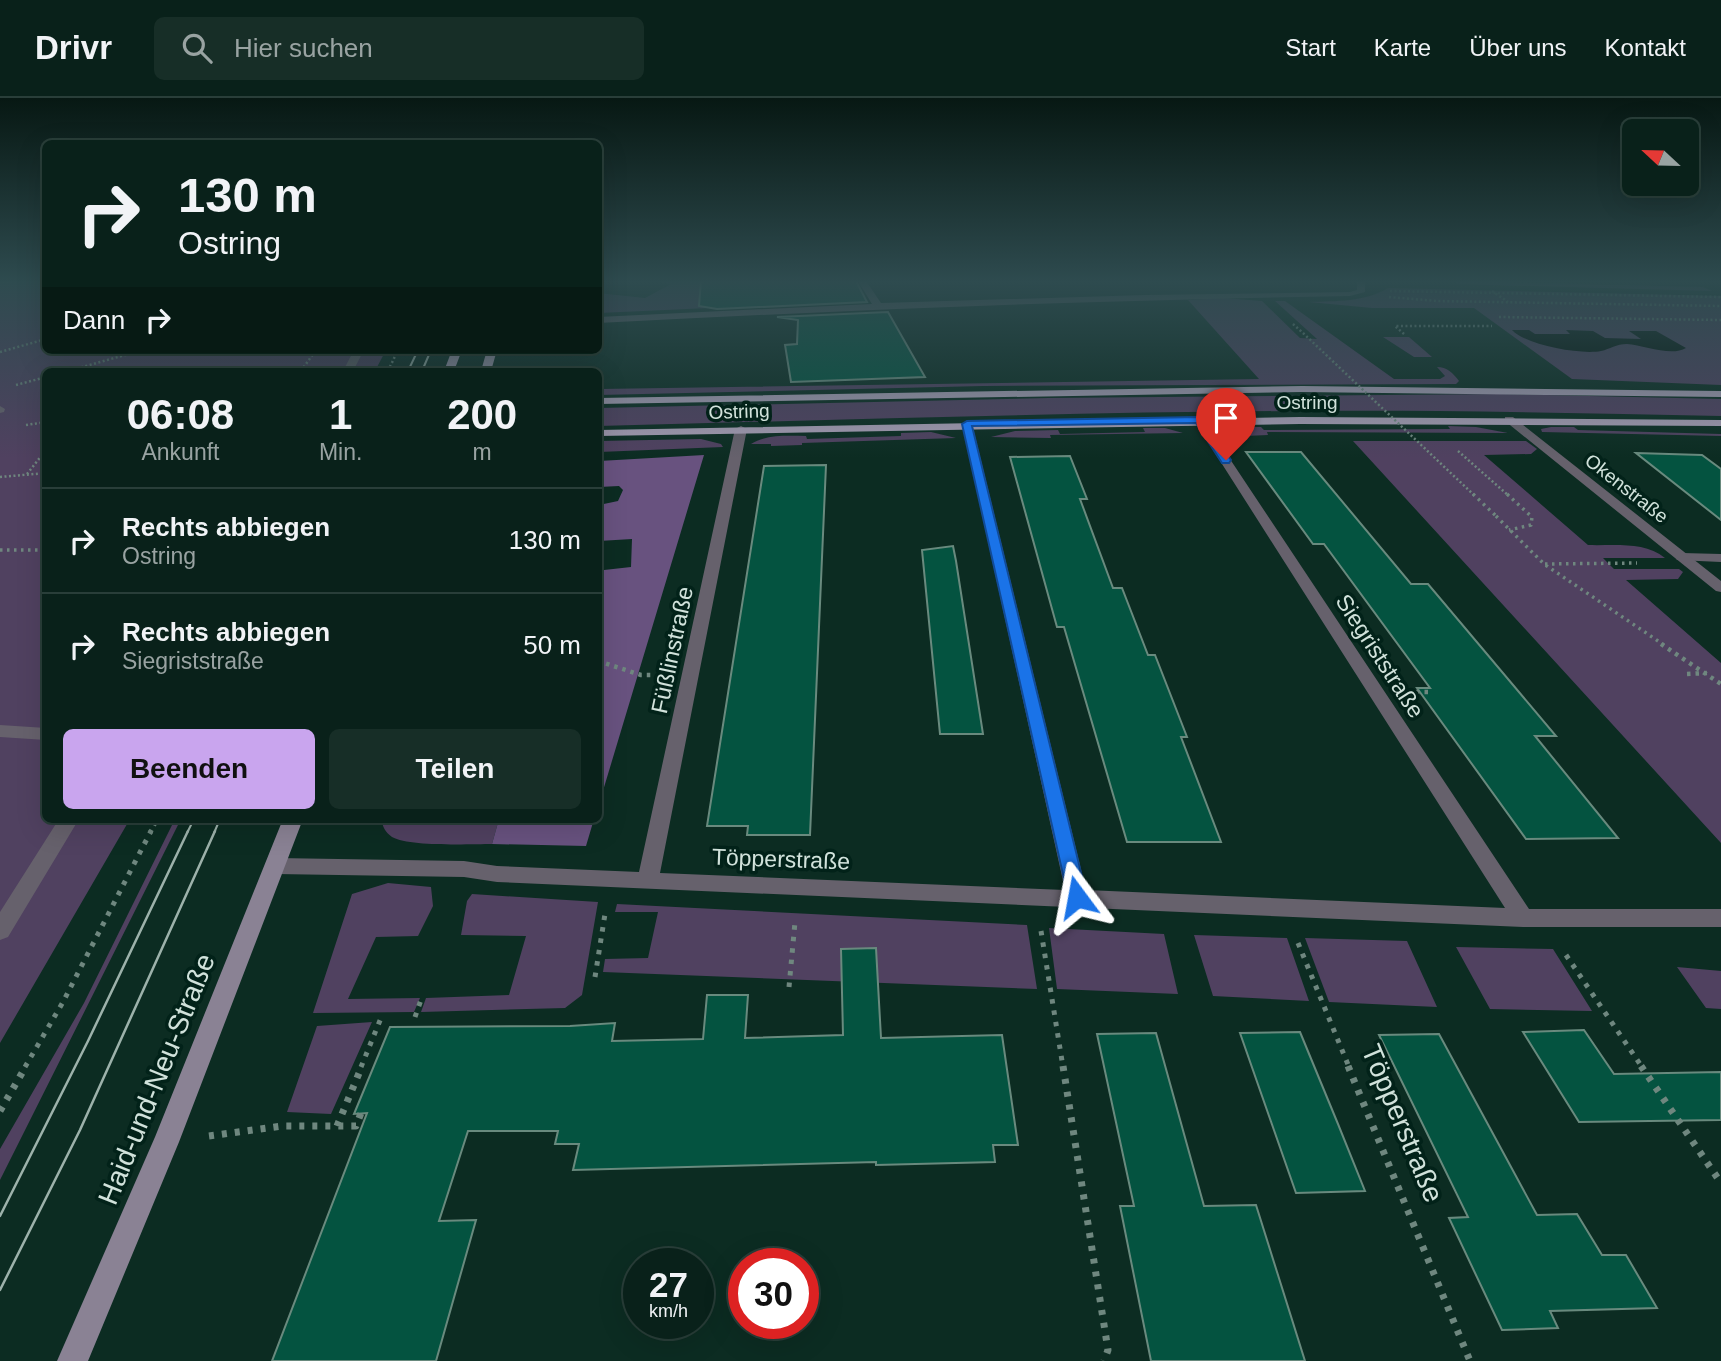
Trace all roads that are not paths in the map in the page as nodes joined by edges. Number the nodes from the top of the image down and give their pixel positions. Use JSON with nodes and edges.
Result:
{"nodes":[{"id":1,"x":1721,"y":394,"type":"edge"},
{"id":2,"x":602,"y":401,"type":"edge"},
{"id":3,"x":1509,"y":419,"type":"junction"},
{"id":4,"x":1199,"y":420,"type":"junction"},
{"id":5,"x":1721,"y":423,"type":"edge"},
{"id":6,"x":967,"y":424,"type":"junction"},
{"id":7,"x":741,"y":429,"type":"junction"},
{"id":8,"x":602,"y":433,"type":"edge"},
{"id":9,"x":1721,"y":558,"type":"edge"},
{"id":10,"x":1686,"y":560,"type":"junction"},
{"id":11,"x":1721,"y":588,"type":"edge"},
{"id":12,"x":0,"y":731,"type":"edge"},
{"id":13,"x":42,"y":734,"type":"edge"},
{"id":14,"x":67,"y":823,"type":"edge"},
{"id":15,"x":292,"y":823,"type":"edge"},
{"id":16,"x":276,"y":866,"type":"junction"},
{"id":17,"x":648,"y":880,"type":"junction"},
{"id":18,"x":1077,"y":897,"type":"junction"},
{"id":19,"x":1531,"y":918,"type":"junction"},
{"id":20,"x":1721,"y":918,"type":"edge"},
{"id":21,"x":0,"y":931,"type":"edge"},
{"id":22,"x":72,"y":1361,"type":"edge"}],
"edges":[{"from":1,"to":2,"type":"main road","name":"Ostring"},
{"from":3,"to":4,"type":"main road","name":"Ostring"},
{"from":3,"to":5,"type":"main road","name":"Ostring"},
{"from":3,"to":10,"type":"street","name":"Okenstraße"},
{"from":4,"to":6,"type":"main road","name":"Ostring"},
{"from":4,"to":19,"type":"street","name":"Siegriststraße"},
{"from":6,"to":7,"type":"main road","name":"Ostring"},
{"from":6,"to":18,"type":"street"},
{"from":7,"to":8,"type":"main road","name":"Ostring"},
{"from":7,"to":17,"type":"street","name":"Füßlinstraße"},
{"from":9,"to":10,"type":"street"},
{"from":10,"to":11,"type":"street","name":"Okenstraße"},
{"from":12,"to":13,"type":"street"},
{"from":14,"to":21,"type":"street"},
{"from":15,"to":16,"type":"main road","name":"Haid-und-Neu-Straße"},
{"from":16,"to":17,"type":"street","name":"Töpperstraße"},
{"from":16,"to":22,"type":"main road","name":"Haid-und-Neu-Straße"},
{"from":17,"to":18,"type":"street","name":"Töpperstraße"},
{"from":18,"to":19,"type":"street","name":"Töpperstraße"},
{"from":19,"to":20,"type":"street","name":"Töpperstraße"}]}
